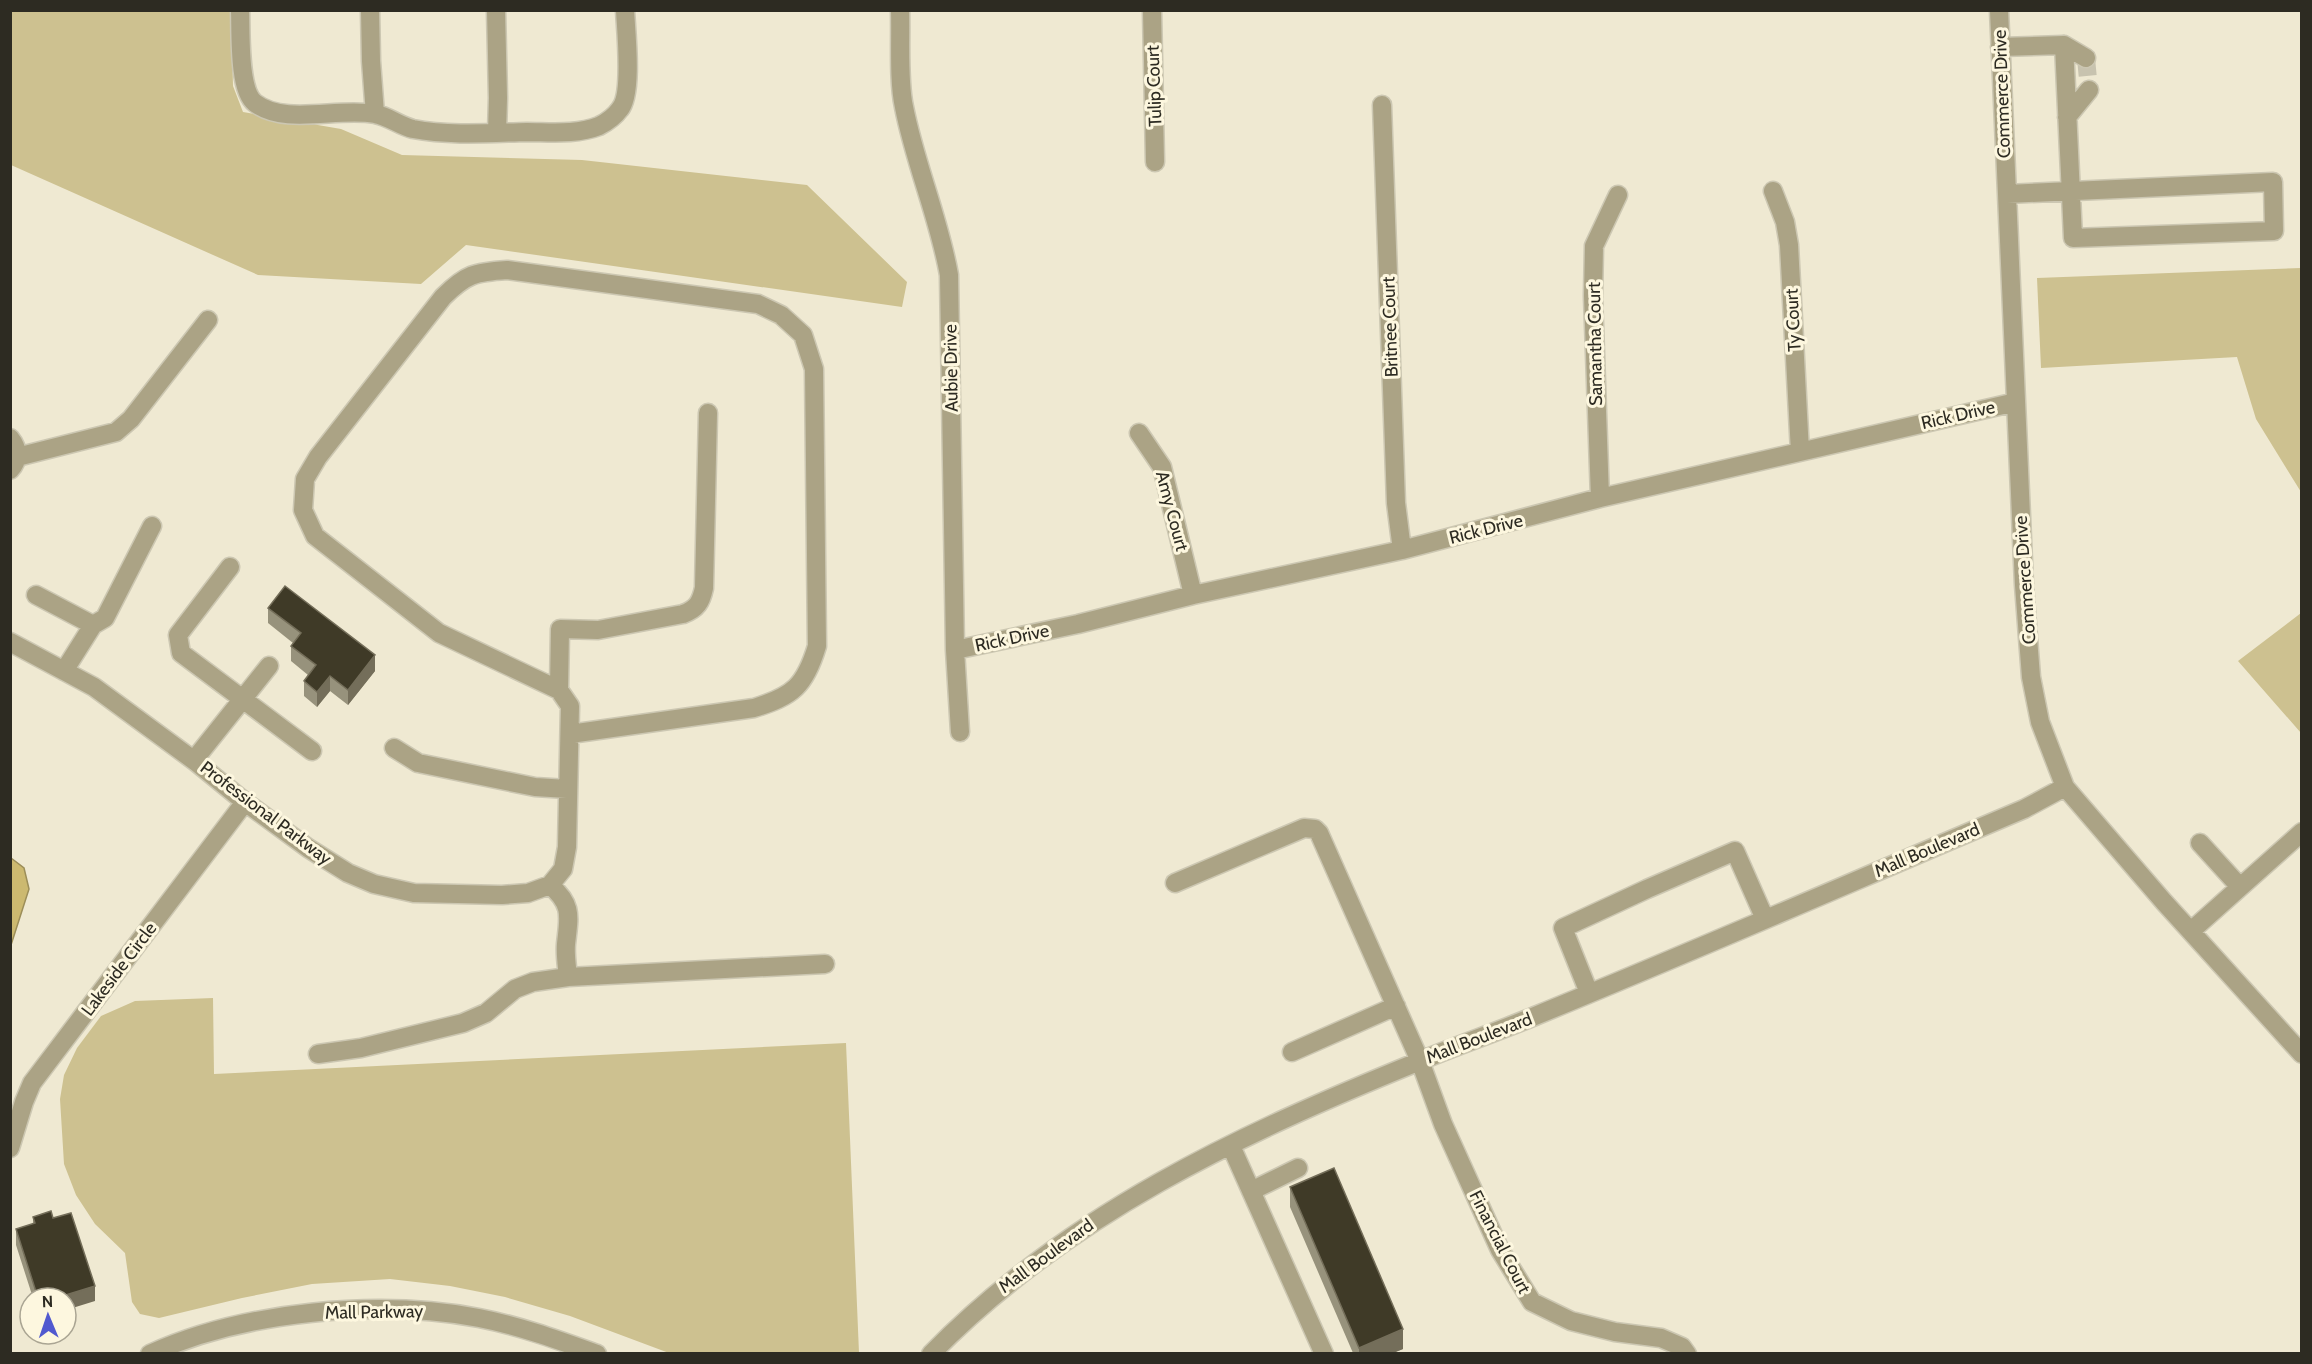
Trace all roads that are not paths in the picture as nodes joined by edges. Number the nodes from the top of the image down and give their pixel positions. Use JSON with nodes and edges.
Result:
{"nodes":[{"id":1,"x":240,"y":10,"type":"edge"},
{"id":2,"x":370,"y":10,"type":"edge"},
{"id":3,"x":496,"y":10,"type":"edge"},
{"id":4,"x":625,"y":10,"type":"edge"},
{"id":5,"x":900,"y":10,"type":"edge"},
{"id":6,"x":1152,"y":10,"type":"edge"},
{"id":7,"x":1999,"y":10,"type":"edge"},
{"id":8,"x":2064,"y":45,"type":"junction"},
{"id":9,"x":2000,"y":46,"type":"junction"},
{"id":10,"x":2086,"y":58,"type":"dead end"},
{"id":11,"x":2089,"y":90,"type":"tunnel mouth"},
{"id":12,"x":1382,"y":105,"type":"dead end"},
{"id":13,"x":375,"y":114,"type":"junction"},
{"id":14,"x":2067,"y":117,"type":"junction"},
{"id":15,"x":497,"y":133,"type":"junction"},
{"id":16,"x":1155,"y":162,"type":"dead end"},
{"id":17,"x":1773,"y":191,"type":"dead end"},
{"id":18,"x":2072,"y":191,"type":"junction"},
{"id":19,"x":2007,"y":194,"type":"junction"},
{"id":20,"x":1618,"y":195,"type":"dead end"},
{"id":21,"x":208,"y":320,"type":"dead end"},
{"id":22,"x":2016,"y":402,"type":"junction"},
{"id":23,"x":708,"y":413,"type":"dead end"},
{"id":24,"x":1139,"y":433,"type":"dead end"},
{"id":25,"x":10,"y":438,"type":"edge"},
{"id":26,"x":1800,"y":452,"type":"junction"},
{"id":27,"x":14,"y":464,"type":"edge"},
{"id":28,"x":1600,"y":498,"type":"junction"},
{"id":29,"x":152,"y":526,"type":"dead end"},
{"id":30,"x":1402,"y":550,"type":"junction"},
{"id":31,"x":230,"y":567,"type":"dead end"},
{"id":32,"x":36,"y":595,"type":"dead end"},
{"id":33,"x":1193,"y":595,"type":"junction"},
{"id":34,"x":93,"y":626,"type":"junction"},
{"id":35,"x":10,"y":642,"type":"edge"},
{"id":36,"x":955,"y":650,"type":"junction"},
{"id":37,"x":269,"y":666,"type":"dead end"},
{"id":38,"x":64,"y":671,"type":"junction"},
{"id":39,"x":559,"y":690,"type":"junction"},
{"id":40,"x":243,"y":699,"type":"junction"},
{"id":41,"x":960,"y":732,"type":"dead end"},
{"id":42,"x":570,"y":734,"type":"junction"},
{"id":43,"x":394,"y":748,"type":"dead end"},
{"id":44,"x":312,"y":751,"type":"dead end"},
{"id":45,"x":194,"y":760,"type":"junction"},
{"id":46,"x":2065,"y":786,"type":"junction"},
{"id":47,"x":567,"y":789,"type":"junction"},
{"id":48,"x":245,"y":802,"type":"junction"},
{"id":49,"x":2301,"y":832,"type":"edge"},
{"id":50,"x":2200,"y":843,"type":"dead end"},
{"id":51,"x":1175,"y":883,"type":"dead end"},
{"id":52,"x":550,"y":885,"type":"junction"},
{"id":53,"x":2240,"y":887,"type":"junction"},
{"id":54,"x":1765,"y":919,"type":"junction"},
{"id":55,"x":2191,"y":931,"type":"junction"},
{"id":56,"x":825,"y":963,"type":"dead end"},
{"id":57,"x":568,"y":977,"type":"junction"},
{"id":58,"x":1589,"y":993,"type":"junction"},
{"id":59,"x":1396,"y":1006,"type":"junction"},
{"id":60,"x":1292,"y":1052,"type":"dead end"},
{"id":61,"x":318,"y":1054,"type":"dead end"},
{"id":62,"x":2301,"y":1054,"type":"edge"},
{"id":63,"x":1420,"y":1061,"type":"junction"},
{"id":64,"x":1230,"y":1146,"type":"junction"},
{"id":65,"x":12,"y":1147,"type":"edge"},
{"id":66,"x":1298,"y":1168,"type":"dead end"},
{"id":67,"x":1251,"y":1191,"type":"junction"},
{"id":68,"x":578,"y":1350,"type":"edge"},
{"id":69,"x":150,"y":1353,"type":"edge"},
{"id":70,"x":597,"y":1353,"type":"edge"},
{"id":71,"x":930,"y":1353,"type":"edge"},
{"id":72,"x":1324,"y":1353,"type":"edge"},
{"id":73,"x":1687,"y":1353,"type":"edge"}],
"edges":[{"from":1,"to":13,"type":"street"},
{"from":2,"to":13,"type":"street"},
{"from":3,"to":15,"type":"street"},
{"from":4,"to":15,"type":"street"},
{"from":5,"to":36,"type":"street","name":"Aubie Drive"},
{"from":6,"to":16,"type":"street","name":"Tulip Court"},
{"from":7,"to":9,"type":"street","name":"Commerce Drive"},
{"from":8,"to":9,"type":"street"},
{"from":8,"to":10,"type":"street"},
{"from":8,"to":14,"type":"street"},
{"from":9,"to":19,"type":"street","name":"Commerce Drive"},
{"from":11,"to":14,"type":"street"},
{"from":12,"to":30,"type":"street","name":"Britnee Court"},
{"from":13,"to":15,"type":"street"},
{"from":14,"to":18,"type":"street"},
{"from":17,"to":26,"type":"street","name":"Ty Court"},
{"from":18,"to":18,"type":"street"},
{"from":18,"to":19,"type":"street"},
{"from":19,"to":22,"type":"street","name":"Commerce Drive"},
{"from":20,"to":28,"type":"street","name":"Samantha Court"},
{"from":21,"to":27,"type":"street"},
{"from":22,"to":26,"type":"street","name":"Rick Drive"},
{"from":22,"to":46,"type":"street","name":"Commerce Drive"},
{"from":23,"to":39,"type":"street"},
{"from":24,"to":33,"type":"street","name":"Amy Court"},
{"from":25,"to":27,"type":"street"},
{"from":26,"to":28,"type":"street","name":"Rick Drive"},
{"from":28,"to":30,"type":"street","name":"Rick Drive"},
{"from":29,"to":34,"type":"street"},
{"from":30,"to":33,"type":"street","name":"Rick Drive"},
{"from":31,"to":40,"type":"street"},
{"from":32,"to":34,"type":"street"},
{"from":33,"to":36,"type":"street","name":"Rick Drive"},
{"from":34,"to":38,"type":"street"},
{"from":35,"to":38,"type":"street","name":"Professional Parkway"},
{"from":36,"to":41,"type":"street","name":"Aubie Drive"},
{"from":37,"to":40,"type":"street"},
{"from":38,"to":45,"type":"street","name":"Professional Parkway"},
{"from":39,"to":42,"type":"street"},
{"from":39,"to":42,"type":"street"},
{"from":40,"to":44,"type":"street"},
{"from":40,"to":45,"type":"street"},
{"from":42,"to":47,"type":"street"},
{"from":43,"to":47,"type":"street"},
{"from":45,"to":48,"type":"street","name":"Professional Parkway"},
{"from":46,"to":54,"type":"street","name":"Mall Boulevard"},
{"from":46,"to":55,"type":"street","name":"Commerce Drive"},
{"from":47,"to":52,"type":"street"},
{"from":48,"to":52,"type":"street","name":"Professional Parkway"},
{"from":48,"to":65,"type":"street","name":"Lakeside Circle"},
{"from":49,"to":53,"type":"street"},
{"from":50,"to":53,"type":"street"},
{"from":51,"to":59,"type":"street","name":"Financial Court"},
{"from":52,"to":57,"type":"street"},
{"from":53,"to":55,"type":"street"},
{"from":54,"to":58,"type":"street","name":"Mall Boulevard"},
{"from":54,"to":58,"type":"street"},
{"from":55,"to":62,"type":"street","name":"Commerce Drive"},
{"from":56,"to":57,"type":"street"},
{"from":57,"to":61,"type":"street"},
{"from":58,"to":63,"type":"street","name":"Mall Boulevard"},
{"from":59,"to":60,"type":"street"},
{"from":59,"to":63,"type":"street","name":"Financial Court"},
{"from":63,"to":64,"type":"street","name":"Mall Boulevard"},
{"from":63,"to":73,"type":"street","name":"Financial Court"},
{"from":64,"to":67,"type":"street"},
{"from":64,"to":71,"type":"street","name":"Mall Boulevard"},
{"from":66,"to":67,"type":"street"},
{"from":67,"to":72,"type":"street"},
{"from":68,"to":69,"type":"street","name":"Mall Parkway"},
{"from":68,"to":70,"type":"street","name":"Mall Parkway"}]}
